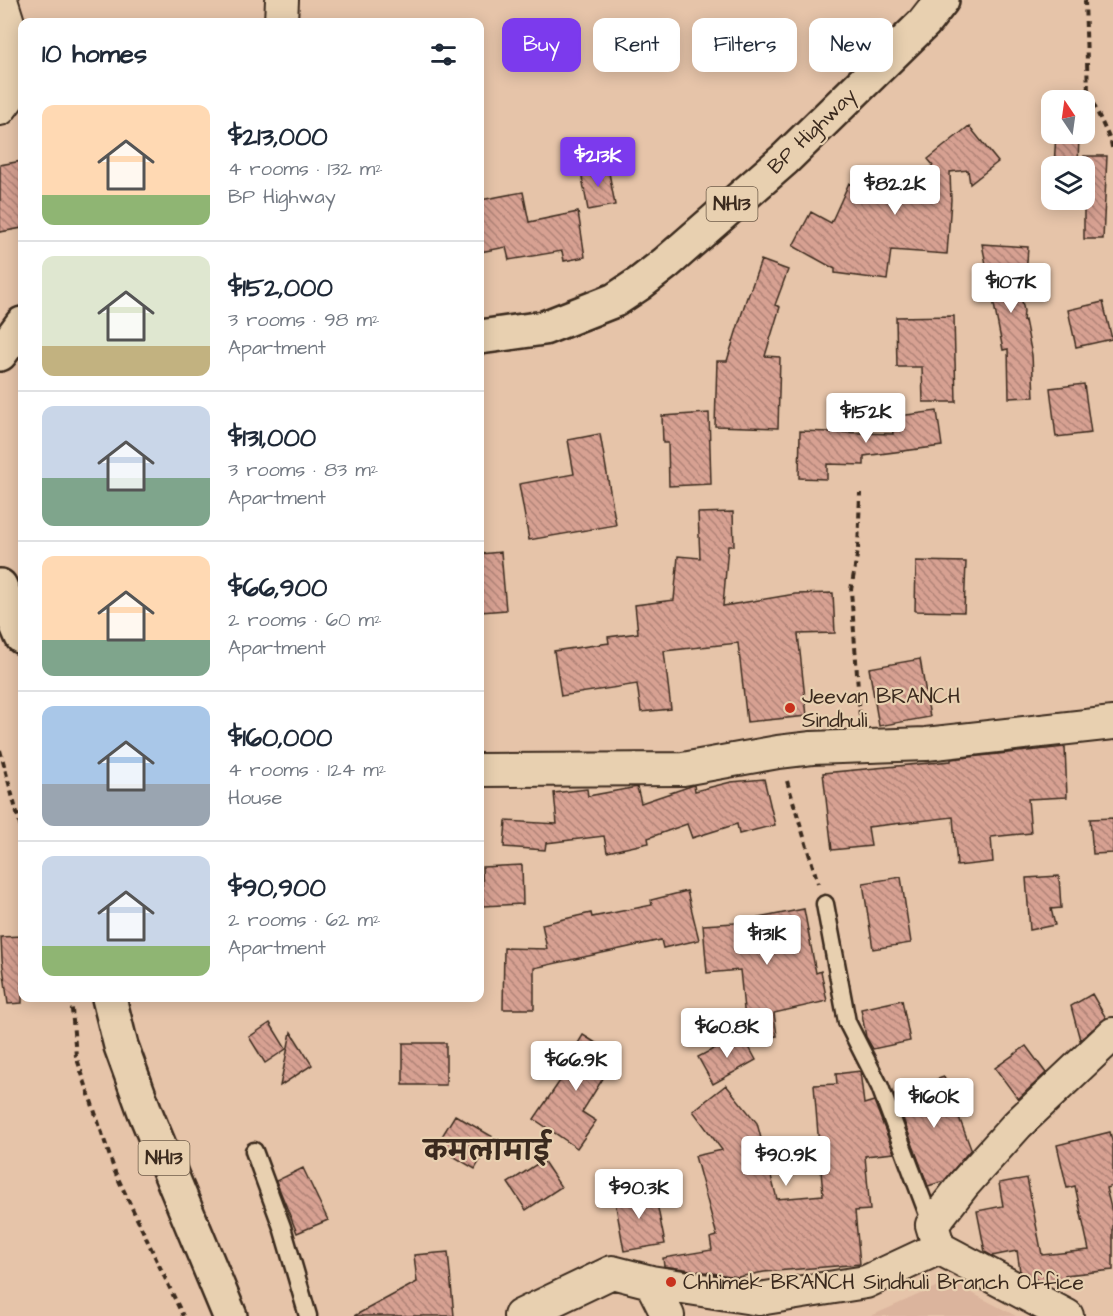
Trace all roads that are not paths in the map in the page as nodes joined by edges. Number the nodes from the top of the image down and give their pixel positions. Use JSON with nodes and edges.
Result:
{"nodes":[{"id":1,"x":1,"y":0,"type":"edge"},
{"id":2,"x":282,"y":0,"type":"edge"},
{"id":3,"x":942,"y":0,"type":"edge"},
{"id":4,"x":281,"y":18,"type":"edge"},
{"id":5,"x":0,"y":109,"type":"edge"},
{"id":6,"x":18,"y":325,"type":"edge"},
{"id":7,"x":18,"y":329,"type":"edge"},
{"id":8,"x":0,"y":331,"type":"edge"},
{"id":9,"x":484,"y":336,"type":"edge"},
{"id":10,"x":0,"y":354,"type":"edge"},
{"id":11,"x":0,"y":586,"type":"edge"},
{"id":12,"x":18,"y":621,"type":"edge"},
{"id":13,"x":1113,"y":723,"type":"edge"},
{"id":14,"x":484,"y":771,"type":"edge"},
{"id":15,"x":825,"y":904,"type":"road end"},
{"id":16,"x":110,"y":1002,"type":"edge"},
{"id":17,"x":1113,"y":1034,"type":"edge"},
{"id":18,"x":254,"y":1151,"type":"dead end"},
{"id":19,"x":936,"y":1237,"type":"junction"},
{"id":20,"x":651,"y":1282,"type":"junction"},
{"id":21,"x":230,"y":1316,"type":"edge"},
{"id":22,"x":308,"y":1316,"type":"edge"},
{"id":23,"x":520,"y":1316,"type":"edge"},
{"id":24,"x":668,"y":1316,"type":"edge"},
{"id":25,"x":1067,"y":1316,"type":"edge"}],
"edges":[{"from":1,"to":5,"type":"street"},
{"from":2,"to":4,"type":"street"},
{"from":3,"to":9,"type":"highway","name":"BP Highway","number":"NH13"},
{"from":6,"to":8,"type":"street"},
{"from":7,"to":10,"type":"highway"},
{"from":11,"to":12,"type":"highway"},
{"from":13,"to":14,"type":"street"},
{"from":15,"to":19,"type":"lane"},
{"from":16,"to":21,"type":"highway","number":"NH13"},
{"from":17,"to":19,"type":"street"},
{"from":18,"to":22,"type":"lane"},
{"from":19,"to":20,"type":"street"},
{"from":19,"to":25,"type":"street"},
{"from":20,"to":23,"type":"street"},
{"from":20,"to":24,"type":"street"}]}
